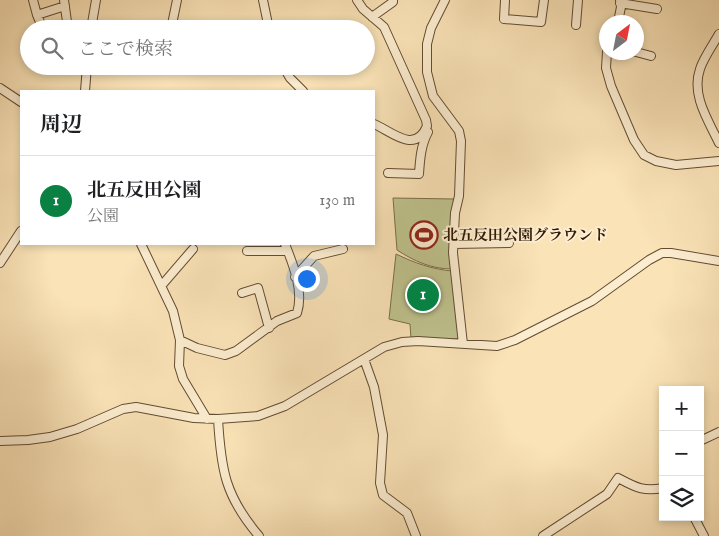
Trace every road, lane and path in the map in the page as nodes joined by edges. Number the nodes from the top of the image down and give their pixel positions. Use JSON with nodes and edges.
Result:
{"nodes":[{"id":1,"x":33,"y":0,"type":"edge"},
{"id":2,"x":96,"y":0,"type":"edge"},
{"id":3,"x":176,"y":0,"type":"edge"},
{"id":4,"x":263,"y":0,"type":"edge"},
{"id":5,"x":356,"y":0,"type":"edge"},
{"id":6,"x":394,"y":0,"type":"edge"},
{"id":7,"x":445,"y":0,"type":"edge"},
{"id":8,"x":505,"y":0,"type":"edge"},
{"id":9,"x":544,"y":0,"type":"edge"},
{"id":10,"x":578,"y":0,"type":"edge"},
{"id":11,"x":620,"y":2,"type":"edge"},
{"id":12,"x":64,"y":3,"type":"edge"},
{"id":13,"x":657,"y":9,"type":"dead end"},
{"id":14,"x":37,"y":15,"type":"junction"},
{"id":15,"x":619,"y":15,"type":"edge"},
{"id":16,"x":372,"y":17,"type":"junction"},
{"id":17,"x":39,"y":20,"type":"edge"},
{"id":18,"x":67,"y":20,"type":"edge"},
{"id":19,"x":93,"y":20,"type":"edge"},
{"id":20,"x":173,"y":20,"type":"edge"},
{"id":21,"x":267,"y":20,"type":"edge"},
{"id":22,"x":576,"y":25,"type":"dead end"},
{"id":23,"x":719,"y":34,"type":"edge"},
{"id":24,"x":644,"y":54,"type":"edge"},
{"id":25,"x":651,"y":56,"type":"dead end"},
{"id":26,"x":606,"y":60,"type":"edge"},
{"id":27,"x":87,"y":75,"type":"edge"},
{"id":28,"x":288,"y":75,"type":"edge"},
{"id":29,"x":0,"y":88,"type":"edge"},
{"id":30,"x":84,"y":90,"type":"edge"},
{"id":31,"x":302,"y":90,"type":"edge"},
{"id":32,"x":20,"y":101,"type":"edge"},
{"id":33,"x":426,"y":122,"type":"junction"},
{"id":34,"x":375,"y":125,"type":"edge"},
{"id":35,"x":719,"y":143,"type":"edge"},
{"id":36,"x":719,"y":161,"type":"edge"},
{"id":37,"x":388,"y":173,"type":"dead end"},
{"id":38,"x":20,"y":233,"type":"edge"},
{"id":39,"x":509,"y":243,"type":"dead end"},
{"id":40,"x":454,"y":244,"type":"junction"},
{"id":41,"x":142,"y":245,"type":"edge"},
{"id":42,"x":286,"y":247,"type":"edge"},
{"id":43,"x":193,"y":249,"type":"dead end"},
{"id":44,"x":343,"y":249,"type":"dead end"},
{"id":45,"x":247,"y":252,"type":"dead end"},
{"id":46,"x":719,"y":262,"type":"edge"},
{"id":47,"x":0,"y":263,"type":"edge"},
{"id":48,"x":295,"y":277,"type":"junction"},
{"id":49,"x":162,"y":286,"type":"junction"},
{"id":50,"x":242,"y":293,"type":"dead end"},
{"id":51,"x":269,"y":328,"type":"junction"},
{"id":52,"x":180,"y":340,"type":"junction"},
{"id":53,"x":463,"y":344,"type":"junction"},
{"id":54,"x":364,"y":359,"type":"junction"},
{"id":55,"x":208,"y":419,"type":"junction"},
{"id":56,"x":218,"y":420,"type":"junction"},
{"id":57,"x":719,"y":432,"type":"edge"},
{"id":58,"x":704,"y":439,"type":"edge"},
{"id":59,"x":0,"y":441,"type":"edge"},
{"id":60,"x":659,"y":489,"type":"edge"},
{"id":61,"x":696,"y":521,"type":"edge"},
{"id":62,"x":259,"y":536,"type":"edge"},
{"id":63,"x":416,"y":536,"type":"edge"},
{"id":64,"x":543,"y":536,"type":"edge"},
{"id":65,"x":704,"y":536,"type":"edge"}],
"edges":[{"from":1,"to":14,"type":"street"},
{"from":2,"to":19,"type":"street"},
{"from":3,"to":20,"type":"street"},
{"from":4,"to":21,"type":"street"},
{"from":5,"to":16,"type":"street"},
{"from":6,"to":16,"type":"street"},
{"from":7,"to":40,"type":"street"},
{"from":8,"to":9,"type":"street"},
{"from":10,"to":22,"type":"street"},
{"from":11,"to":13,"type":"street"},
{"from":11,"to":15,"type":"street"},
{"from":12,"to":14,"type":"street"},
{"from":12,"to":18,"type":"street"},
{"from":14,"to":17,"type":"street"},
{"from":16,"to":33,"type":"street"},
{"from":23,"to":35,"type":"street"},
{"from":24,"to":25,"type":"street"},
{"from":26,"to":36,"type":"street"},
{"from":27,"to":30,"type":"street"},
{"from":28,"to":31,"type":"street"},
{"from":29,"to":32,"type":"street"},
{"from":33,"to":34,"type":"street"},
{"from":33,"to":37,"type":"street"},
{"from":38,"to":47,"type":"street"},
{"from":39,"to":40,"type":"street"},
{"from":40,"to":53,"type":"street"},
{"from":41,"to":49,"type":"street"},
{"from":42,"to":45,"type":"street"},
{"from":42,"to":48,"type":"street"},
{"from":43,"to":49,"type":"street"},
{"from":44,"to":48,"type":"street"},
{"from":46,"to":53,"type":"street"},
{"from":48,"to":51,"type":"street"},
{"from":49,"to":52,"type":"street"},
{"from":50,"to":51,"type":"street"},
{"from":51,"to":52,"type":"street"},
{"from":52,"to":55,"type":"street"},
{"from":53,"to":54,"type":"street"},
{"from":54,"to":56,"type":"street"},
{"from":54,"to":63,"type":"street"},
{"from":55,"to":56,"type":"street"},
{"from":55,"to":59,"type":"street"},
{"from":56,"to":62,"type":"street"},
{"from":57,"to":58,"type":"street"},
{"from":60,"to":64,"type":"street"},
{"from":61,"to":65,"type":"street"}]}
